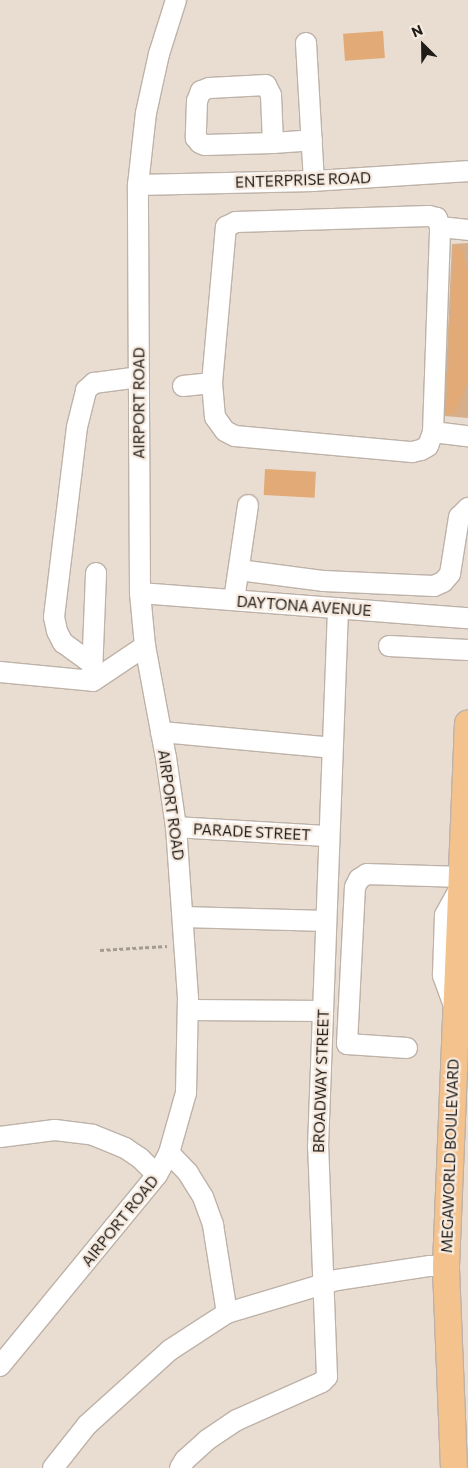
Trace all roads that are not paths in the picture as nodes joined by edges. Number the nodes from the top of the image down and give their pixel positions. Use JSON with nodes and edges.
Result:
{"nodes":[{"id":1,"x":176,"y":0,"type":"edge"},
{"id":2,"x":306,"y":43,"type":"dead end"},
{"id":3,"x":312,"y":140,"type":"junction"},
{"id":4,"x":274,"y":143,"type":"junction"},
{"id":5,"x":468,"y":170,"type":"edge"},
{"id":6,"x":314,"y":181,"type":"junction"},
{"id":7,"x":138,"y":185,"type":"junction"},
{"id":8,"x":440,"y":228,"type":"junction"},
{"id":9,"x":468,"y":230,"type":"edge"},
{"id":10,"x":138,"y":377,"type":"junction"},
{"id":11,"x":212,"y":383,"type":"junction"},
{"id":12,"x":183,"y":386,"type":"dead end"},
{"id":13,"x":433,"y":432,"type":"junction"},
{"id":14,"x":468,"y":436,"type":"edge"},
{"id":15,"x":248,"y":505,"type":"dead end"},
{"id":16,"x":468,"y":508,"type":"edge"},
{"id":17,"x":239,"y":570,"type":"junction"},
{"id":18,"x":96,"y":573,"type":"dead end"},
{"id":19,"x":140,"y":593,"type":"junction"},
{"id":20,"x":234,"y":600,"type":"junction"},
{"id":21,"x":338,"y":608,"type":"junction"},
{"id":22,"x":468,"y":618,"type":"edge"},
{"id":23,"x":145,"y":646,"type":"junction"},
{"id":24,"x":389,"y":646,"type":"dead end"},
{"id":25,"x":468,"y":650,"type":"edge"},
{"id":26,"x":0,"y":672,"type":"edge"},
{"id":27,"x":92,"y":672,"type":"junction"},
{"id":28,"x":468,"y":723,"type":"edge"},
{"id":29,"x":161,"y":732,"type":"junction"},
{"id":30,"x":332,"y":748,"type":"junction"},
{"id":31,"x":176,"y":828,"type":"junction"},
{"id":32,"x":328,"y":836,"type":"junction"},
{"id":33,"x":460,"y":882,"type":"junction"},
{"id":34,"x":184,"y":917,"type":"junction"},
{"id":35,"x":326,"y":921,"type":"junction"},
{"id":36,"x":189,"y":1010,"type":"junction"},
{"id":37,"x":323,"y":1011,"type":"junction"},
{"id":38,"x":322,"y":1043,"type":"junction"},
{"id":39,"x":347,"y":1044,"type":"junction"},
{"id":40,"x":407,"y":1048,"type":"dead end"},
{"id":41,"x":0,"y":1137,"type":"edge"},
{"id":42,"x":168,"y":1153,"type":"junction"},
{"id":43,"x":157,"y":1175,"type":"junction"},
{"id":44,"x":446,"y":1266,"type":"junction"},
{"id":45,"x":323,"y":1283,"type":"junction"},
{"id":46,"x":226,"y":1313,"type":"junction"},
{"id":47,"x":0,"y":1366,"type":"edge"},
{"id":48,"x":453,"y":1467,"type":"edge"},
{"id":49,"x":53,"y":1468,"type":"edge"},
{"id":50,"x":180,"y":1468,"type":"edge"}],
"edges":[{"from":1,"to":7,"type":"street","name":"AIRPORT ROAD"},
{"from":2,"to":3,"type":"street"},
{"from":3,"to":4,"type":"street"},
{"from":3,"to":6,"type":"street"},
{"from":4,"to":4,"type":"street"},
{"from":5,"to":6,"type":"street","name":"ENTERPRISE ROAD"},
{"from":6,"to":7,"type":"street","name":"ENTERPRISE ROAD"},
{"from":7,"to":10,"type":"street","name":"AIRPORT ROAD"},
{"from":8,"to":9,"type":"street"},
{"from":8,"to":11,"type":"street"},
{"from":8,"to":13,"type":"street"},
{"from":10,"to":19,"type":"street","name":"AIRPORT ROAD"},
{"from":10,"to":27,"type":"street"},
{"from":11,"to":12,"type":"street"},
{"from":11,"to":13,"type":"street"},
{"from":13,"to":14,"type":"street"},
{"from":15,"to":17,"type":"street"},
{"from":16,"to":17,"type":"street"},
{"from":17,"to":20,"type":"street"},
{"from":18,"to":27,"type":"street"},
{"from":19,"to":20,"type":"street","name":"DAYTONA AVENUE"},
{"from":19,"to":23,"type":"street","name":"AIRPORT ROAD"},
{"from":20,"to":21,"type":"street","name":"DAYTONA AVENUE"},
{"from":21,"to":22,"type":"street","name":"DAYTONA AVENUE"},
{"from":21,"to":30,"type":"street","name":"BROADWAY STREET"},
{"from":23,"to":27,"type":"street"},
{"from":23,"to":29,"type":"street","name":"AIRPORT ROAD"},
{"from":24,"to":25,"type":"street"},
{"from":26,"to":27,"type":"street"},
{"from":28,"to":33,"type":"main road","name":"MEGAWORLD BOULEVARD"},
{"from":29,"to":30,"type":"street"},
{"from":29,"to":31,"type":"street","name":"AIRPORT ROAD"},
{"from":30,"to":32,"type":"street","name":"BROADWAY STREET"},
{"from":31,"to":32,"type":"street","name":"PARADE STREET"},
{"from":31,"to":34,"type":"street","name":"AIRPORT ROAD"},
{"from":32,"to":35,"type":"street","name":"BROADWAY STREET"},
{"from":33,"to":39,"type":"street"},
{"from":33,"to":44,"type":"main road","name":"MEGAWORLD BOULEVARD"},
{"from":34,"to":35,"type":"street"},
{"from":34,"to":36,"type":"street","name":"AIRPORT ROAD"},
{"from":35,"to":37,"type":"street","name":"BROADWAY STREET"},
{"from":36,"to":37,"type":"street"},
{"from":36,"to":42,"type":"street","name":"AIRPORT ROAD"},
{"from":37,"to":38,"type":"street","name":"BROADWAY STREET"},
{"from":38,"to":39,"type":"street"},
{"from":38,"to":45,"type":"street","name":"BROADWAY STREET"},
{"from":39,"to":40,"type":"street"},
{"from":41,"to":43,"type":"street"},
{"from":42,"to":43,"type":"street","name":"AIRPORT ROAD"},
{"from":42,"to":46,"type":"street"},
{"from":43,"to":47,"type":"street","name":"AIRPORT ROAD"},
{"from":44,"to":45,"type":"street"},
{"from":44,"to":48,"type":"main road","name":"MEGAWORLD BOULEVARD"},
{"from":45,"to":46,"type":"street"},
{"from":45,"to":50,"type":"street","name":"BROADWAY STREET"},
{"from":46,"to":49,"type":"street"}]}
